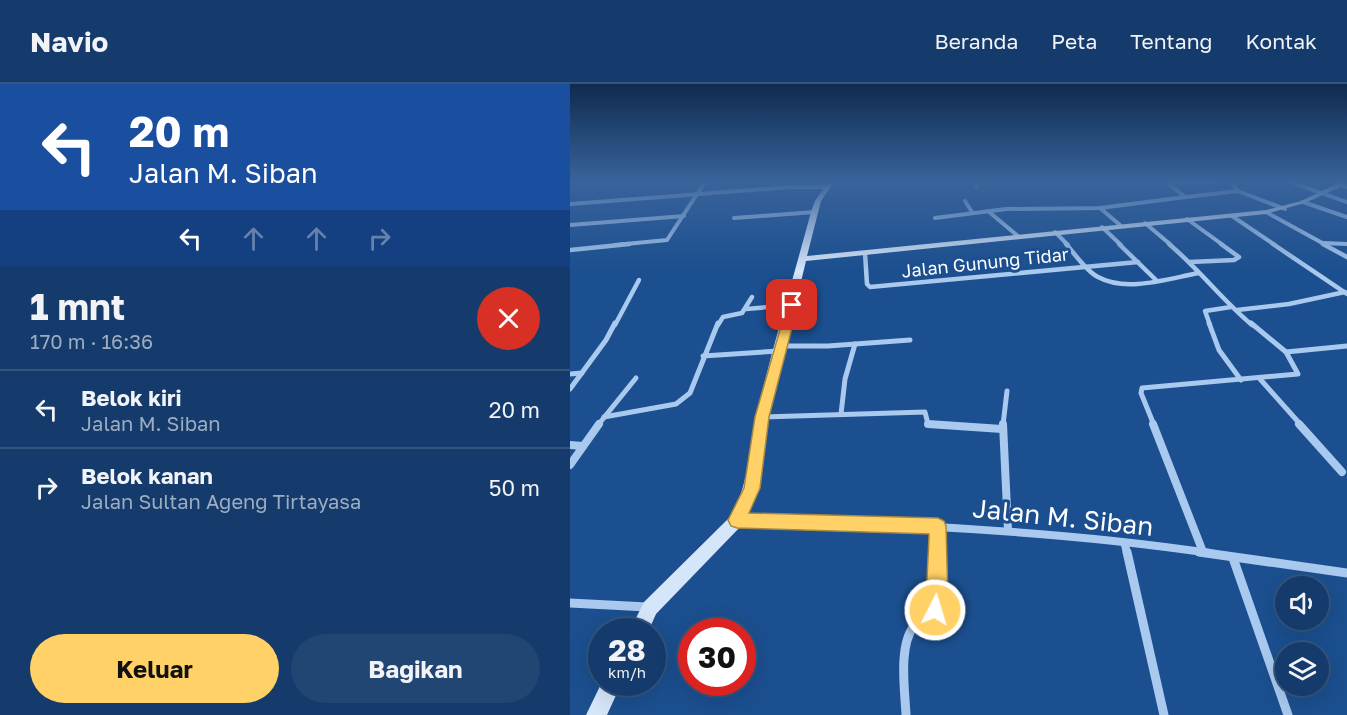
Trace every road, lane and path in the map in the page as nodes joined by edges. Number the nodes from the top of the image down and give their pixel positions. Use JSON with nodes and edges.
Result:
{"nodes":[{"id":1,"x":687,"y":211,"type":"edge"},
{"id":2,"x":981,"y":211,"type":"edge"},
{"id":3,"x":988,"y":211,"type":"edge"},
{"id":4,"x":1104,"y":211,"type":"edge"},
{"id":5,"x":1331,"y":211,"type":"edge"},
{"id":6,"x":814,"y":212,"type":"joint"},
{"id":7,"x":972,"y":212,"type":"joint"},
{"id":8,"x":1266,"y":212,"type":"joint"},
{"id":9,"x":684,"y":216,"type":"junction"},
{"id":10,"x":1233,"y":217,"type":"junction"},
{"id":11,"x":1347,"y":217,"type":"edge"},
{"id":12,"x":734,"y":218,"type":"dead end"},
{"id":13,"x":935,"y":218,"type":"dead end"},
{"id":14,"x":1187,"y":219,"type":"junction"},
{"id":15,"x":1145,"y":223,"type":"junction"},
{"id":16,"x":570,"y":225,"type":"edge"},
{"id":17,"x":1120,"y":225,"type":"junction"},
{"id":18,"x":1102,"y":227,"type":"junction"},
{"id":19,"x":1055,"y":232,"type":"junction"},
{"id":20,"x":1019,"y":237,"type":"junction"},
{"id":21,"x":1324,"y":243,"type":"junction"},
{"id":22,"x":1347,"y":244,"type":"edge"},
{"id":23,"x":570,"y":250,"type":"edge"},
{"id":24,"x":865,"y":253,"type":"junction"},
{"id":25,"x":1347,"y":257,"type":"edge"},
{"id":26,"x":802,"y":259,"type":"junction"},
{"id":27,"x":1138,"y":262,"type":"junction"},
{"id":28,"x":1190,"y":262,"type":"junction"},
{"id":29,"x":1088,"y":265,"type":"junction"},
{"id":30,"x":1199,"y":273,"type":"junction"},
{"id":31,"x":639,"y":280,"type":"dead end"},
{"id":32,"x":1156,"y":280,"type":"junction"},
{"id":33,"x":1346,"y":293,"type":"edge"},
{"id":34,"x":752,"y":297,"type":"dead end"},
{"id":35,"x":792,"y":305,"type":"junction"},
{"id":36,"x":746,"y":309,"type":"junction"},
{"id":37,"x":1234,"y":309,"type":"junction"},
{"id":38,"x":910,"y":340,"type":"dead end"},
{"id":39,"x":855,"y":344,"type":"junction"},
{"id":40,"x":1347,"y":346,"type":"edge"},
{"id":41,"x":780,"y":349,"type":"junction"},
{"id":42,"x":1286,"y":352,"type":"junction"},
{"id":43,"x":703,"y":356,"type":"junction"},
{"id":44,"x":582,"y":373,"type":"junction"},
{"id":45,"x":570,"y":374,"type":"edge"},
{"id":46,"x":636,"y":378,"type":"dead end"},
{"id":47,"x":1260,"y":379,"type":"junction"},
{"id":48,"x":1241,"y":380,"type":"junction"},
{"id":49,"x":570,"y":389,"type":"edge"},
{"id":50,"x":1007,"y":391,"type":"dead end"},
{"id":51,"x":841,"y":414,"type":"junction"},
{"id":52,"x":604,"y":417,"type":"junction"},
{"id":53,"x":762,"y":417,"type":"junction"},
{"id":54,"x":1002,"y":429,"type":"junction"},
{"id":55,"x":570,"y":445,"type":"edge"},
{"id":56,"x":583,"y":446,"type":"junction"},
{"id":57,"x":570,"y":465,"type":"edge"},
{"id":58,"x":1342,"y":472,"type":"dead end"},
{"id":59,"x":737,"y":520,"type":"junction"},
{"id":60,"x":938,"y":526,"type":"junction"},
{"id":61,"x":1008,"y":530,"type":"junction"},
{"id":62,"x":1125,"y":545,"type":"junction"},
{"id":63,"x":1203,"y":552,"type":"junction"},
{"id":64,"x":1233,"y":558,"type":"junction"},
{"id":65,"x":1347,"y":573,"type":"edge"},
{"id":66,"x":570,"y":603,"type":"edge"},
{"id":67,"x":650,"y":608,"type":"junction"},
{"id":68,"x":645,"y":618,"type":"edge"},
{"id":69,"x":605,"y":696,"type":"edge"},
{"id":70,"x":596,"y":715,"type":"edge"},
{"id":71,"x":906,"y":715,"type":"edge"},
{"id":72,"x":1164,"y":715,"type":"edge"},
{"id":73,"x":1288,"y":715,"type":"edge"}],
"edges":[{"from":1,"to":9,"type":"street"},
{"from":2,"to":7,"type":"street"},
{"from":3,"to":20,"type":"street"},
{"from":4,"to":17,"type":"street"},
{"from":5,"to":11,"type":"street"},
{"from":6,"to":12,"type":"street"},
{"from":6,"to":26,"type":"street"},
{"from":7,"to":13,"type":"street"},
{"from":8,"to":10,"type":"street"},
{"from":8,"to":21,"type":"street"},
{"from":9,"to":16,"type":"street"},
{"from":9,"to":23,"type":"street"},
{"from":10,"to":14,"type":"street"},
{"from":10,"to":33,"type":"street"},
{"from":14,"to":15,"type":"street"},
{"from":14,"to":28,"type":"street"},
{"from":15,"to":17,"type":"street"},
{"from":15,"to":28,"type":"street"},
{"from":17,"to":18,"type":"street"},
{"from":18,"to":19,"type":"street"},
{"from":18,"to":27,"type":"street"},
{"from":19,"to":20,"type":"street"},
{"from":19,"to":29,"type":"street"},
{"from":20,"to":24,"type":"street"},
{"from":21,"to":22,"type":"street"},
{"from":21,"to":25,"type":"street"},
{"from":24,"to":26,"type":"street"},
{"from":24,"to":29,"type":"street","name":"Jalan Gunung Tidar"},
{"from":26,"to":35,"type":"street"},
{"from":27,"to":29,"type":"street","name":"Jalan Gunung Tidar"},
{"from":27,"to":32,"type":"street"},
{"from":28,"to":30,"type":"street"},
{"from":29,"to":32,"type":"street"},
{"from":30,"to":32,"type":"street"},
{"from":30,"to":37,"type":"street"},
{"from":31,"to":44,"type":"street"},
{"from":33,"to":37,"type":"street"},
{"from":34,"to":36,"type":"street"},
{"from":35,"to":36,"type":"street"},
{"from":35,"to":41,"type":"street"},
{"from":36,"to":43,"type":"street"},
{"from":37,"to":42,"type":"street"},
{"from":37,"to":48,"type":"street"},
{"from":38,"to":39,"type":"street"},
{"from":39,"to":41,"type":"street"},
{"from":39,"to":51,"type":"street"},
{"from":40,"to":42,"type":"street"},
{"from":41,"to":43,"type":"street"},
{"from":41,"to":53,"type":"street"},
{"from":42,"to":47,"type":"street"},
{"from":43,"to":52,"type":"street"},
{"from":44,"to":45,"type":"street"},
{"from":44,"to":49,"type":"street"},
{"from":46,"to":52,"type":"street"},
{"from":47,"to":48,"type":"street"},
{"from":47,"to":58,"type":"street"},
{"from":48,"to":63,"type":"street"},
{"from":50,"to":54,"type":"street"},
{"from":51,"to":53,"type":"street"},
{"from":51,"to":54,"type":"street"},
{"from":52,"to":56,"type":"street"},
{"from":53,"to":59,"type":"street"},
{"from":54,"to":61,"type":"street"},
{"from":55,"to":56,"type":"street"},
{"from":56,"to":57,"type":"street"},
{"from":59,"to":60,"type":"street","name":"Jalan M. Siban"},
{"from":59,"to":67,"type":"street"},
{"from":60,"to":61,"type":"street","name":"Jalan M. Siban"},
{"from":60,"to":71,"type":"street"},
{"from":61,"to":62,"type":"street","name":"Jalan M. Siban"},
{"from":62,"to":63,"type":"street","name":"Jalan M. Siban"},
{"from":62,"to":72,"type":"street"},
{"from":63,"to":64,"type":"street","name":"Jalan M. Siban"},
{"from":64,"to":65,"type":"street","name":"Jalan M. Siban"},
{"from":64,"to":73,"type":"street"},
{"from":66,"to":67,"type":"street"},
{"from":67,"to":68,"type":"street"},
{"from":69,"to":70,"type":"street"}]}
